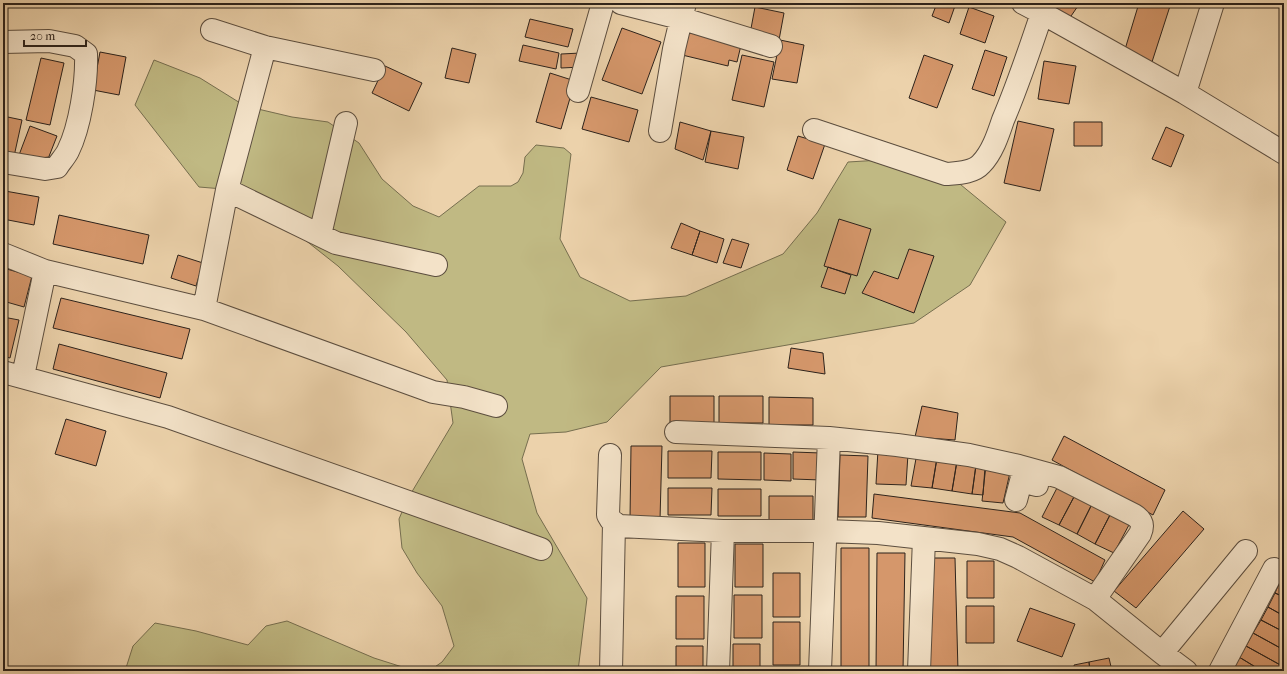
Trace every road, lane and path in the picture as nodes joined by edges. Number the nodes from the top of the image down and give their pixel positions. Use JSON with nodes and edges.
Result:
{"nodes":[{"id":1,"x":603,"y":3,"type":"edge"},
{"id":2,"x":621,"y":3,"type":"edge"},
{"id":3,"x":1023,"y":3,"type":"edge"},
{"id":4,"x":1213,"y":3,"type":"edge"},
{"id":5,"x":683,"y":11,"type":"edge"},
{"id":6,"x":1042,"y":13,"type":"junction"},
{"id":7,"x":212,"y":30,"type":"dead end"},
{"id":8,"x":3,"y":42,"type":"edge"},
{"id":9,"x":772,"y":46,"type":"dead end"},
{"id":10,"x":265,"y":47,"type":"junction"},
{"id":11,"x":374,"y":70,"type":"dead end"},
{"id":12,"x":578,"y":91,"type":"dead end"},
{"id":13,"x":1185,"y":93,"type":"junction"},
{"id":14,"x":346,"y":123,"type":"dead end"},
{"id":15,"x":814,"y":130,"type":"dead end"},
{"id":16,"x":660,"y":131,"type":"dead end"},
{"id":17,"x":1284,"y":153,"type":"edge"},
{"id":18,"x":3,"y":162,"type":"edge"},
{"id":19,"x":227,"y":190,"type":"junction"},
{"id":20,"x":320,"y":235,"type":"junction"},
{"id":21,"x":3,"y":254,"type":"edge"},
{"id":22,"x":436,"y":265,"type":"dead end"},
{"id":23,"x":45,"y":271,"type":"junction"},
{"id":24,"x":204,"y":309,"type":"junction"},
{"id":25,"x":13,"y":374,"type":"edge"},
{"id":26,"x":496,"y":406,"type":"dead end"},
{"id":27,"x":676,"y":432,"type":"dead end"},
{"id":28,"x":829,"y":438,"type":"junction"},
{"id":29,"x":610,"y":455,"type":"dead end"},
{"id":30,"x":1040,"y":471,"type":"junction"},
{"id":31,"x":1016,"y":500,"type":"dead end"},
{"id":32,"x":614,"y":523,"type":"junction"},
{"id":33,"x":723,"y":531,"type":"junction"},
{"id":34,"x":826,"y":531,"type":"junction"},
{"id":35,"x":924,"y":538,"type":"junction"},
{"id":36,"x":541,"y":549,"type":"dead end"},
{"id":37,"x":1246,"y":551,"type":"dead end"},
{"id":38,"x":1274,"y":569,"type":"dead end"},
{"id":39,"x":1095,"y":599,"type":"junction"},
{"id":40,"x":1162,"y":653,"type":"junction"},
{"id":41,"x":611,"y":671,"type":"edge"},
{"id":42,"x":718,"y":671,"type":"edge"},
{"id":43,"x":820,"y":671,"type":"edge"},
{"id":44,"x":919,"y":671,"type":"edge"},
{"id":45,"x":1186,"y":671,"type":"edge"},
{"id":46,"x":1220,"y":671,"type":"edge"}],
"edges":[{"from":1,"to":12,"type":"street"},
{"from":2,"to":5,"type":"street"},
{"from":3,"to":6,"type":"street"},
{"from":4,"to":13,"type":"street"},
{"from":5,"to":9,"type":"street"},
{"from":5,"to":16,"type":"street"},
{"from":6,"to":13,"type":"street"},
{"from":6,"to":15,"type":"street"},
{"from":7,"to":10,"type":"street"},
{"from":8,"to":18,"type":"street"},
{"from":10,"to":11,"type":"street"},
{"from":10,"to":19,"type":"street"},
{"from":13,"to":17,"type":"street"},
{"from":14,"to":20,"type":"street"},
{"from":19,"to":20,"type":"street"},
{"from":19,"to":24,"type":"street"},
{"from":20,"to":22,"type":"street"},
{"from":21,"to":23,"type":"street"},
{"from":23,"to":24,"type":"street"},
{"from":23,"to":25,"type":"street"},
{"from":24,"to":26,"type":"street"},
{"from":25,"to":36,"type":"street"},
{"from":27,"to":28,"type":"street"},
{"from":28,"to":30,"type":"street"},
{"from":28,"to":34,"type":"street"},
{"from":29,"to":32,"type":"street"},
{"from":30,"to":31,"type":"street"},
{"from":30,"to":39,"type":"street"},
{"from":32,"to":33,"type":"street"},
{"from":32,"to":41,"type":"street"},
{"from":33,"to":34,"type":"street"},
{"from":33,"to":42,"type":"street"},
{"from":34,"to":35,"type":"street"},
{"from":34,"to":43,"type":"street"},
{"from":35,"to":39,"type":"street"},
{"from":35,"to":44,"type":"street"},
{"from":37,"to":40,"type":"street"},
{"from":38,"to":46,"type":"street"},
{"from":39,"to":40,"type":"street"},
{"from":40,"to":45,"type":"street"}]}
